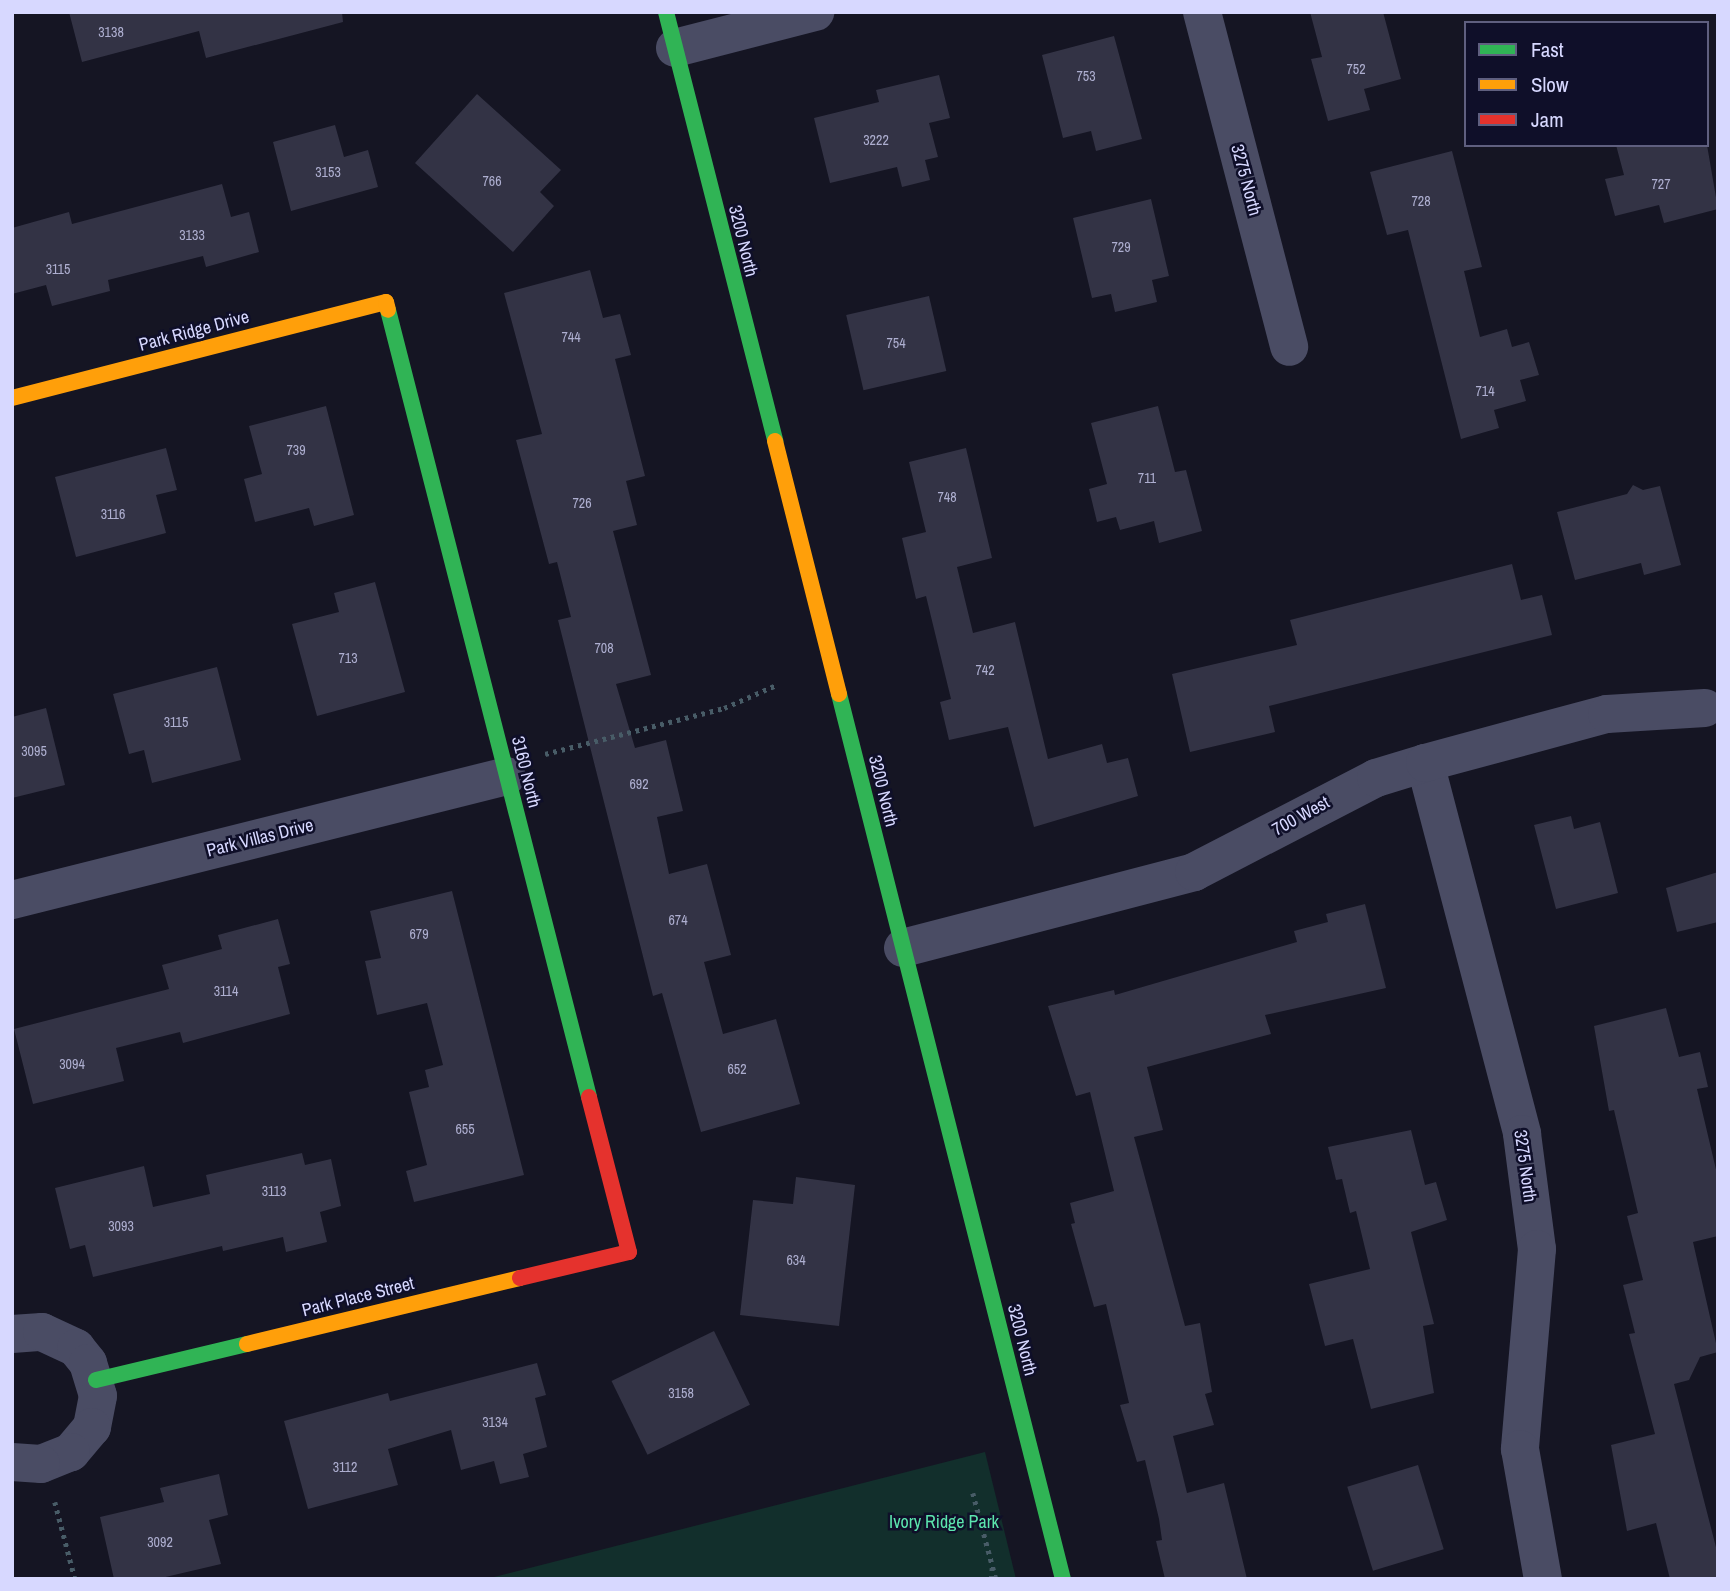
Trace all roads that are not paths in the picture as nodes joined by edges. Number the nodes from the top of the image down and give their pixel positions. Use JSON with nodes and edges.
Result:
{"nodes":[{"id":1,"x":815,"y":12,"type":"edge"},
{"id":2,"x":1202,"y":12,"type":"edge"},
{"id":3,"x":670,"y":30,"type":"edge"},
{"id":4,"x":386,"y":302,"type":"joint"},
{"id":5,"x":1289,"y":347,"type":"dead end"},
{"id":6,"x":12,"y":398,"type":"edge"},
{"id":7,"x":1704,"y":708,"type":"dead end"},
{"id":8,"x":1425,"y":762,"type":"junction"},
{"id":9,"x":507,"y":776,"type":"junction"},
{"id":10,"x":12,"y":900,"type":"edge"},
{"id":11,"x":903,"y":948,"type":"junction"},
{"id":12,"x":629,"y":1252,"type":"joint"},
{"id":13,"x":12,"y":1334,"type":"edge"},
{"id":14,"x":96,"y":1380,"type":"junction"},
{"id":15,"x":12,"y":1462,"type":"edge"},
{"id":16,"x":1063,"y":1579,"type":"edge"},
{"id":17,"x":1543,"y":1579,"type":"edge"}],
"edges":[{"from":1,"to":3,"type":"street"},
{"from":2,"to":5,"type":"street","name":"3275 North"},
{"from":3,"to":11,"type":"street","name":"3200 North"},
{"from":4,"to":6,"type":"street","name":"Park Ridge Drive"},
{"from":4,"to":9,"type":"street","name":"3160 North"},
{"from":7,"to":8,"type":"street","name":"700 West"},
{"from":8,"to":11,"type":"street","name":"700 West"},
{"from":8,"to":17,"type":"street","name":"3275 North"},
{"from":9,"to":10,"type":"street","name":"Park Villas Drive"},
{"from":9,"to":12,"type":"street","name":"3160 North"},
{"from":11,"to":16,"type":"street","name":"3200 North"},
{"from":12,"to":14,"type":"street","name":"Park Place Street"},
{"from":13,"to":14,"type":"street"},
{"from":14,"to":15,"type":"street"}]}
